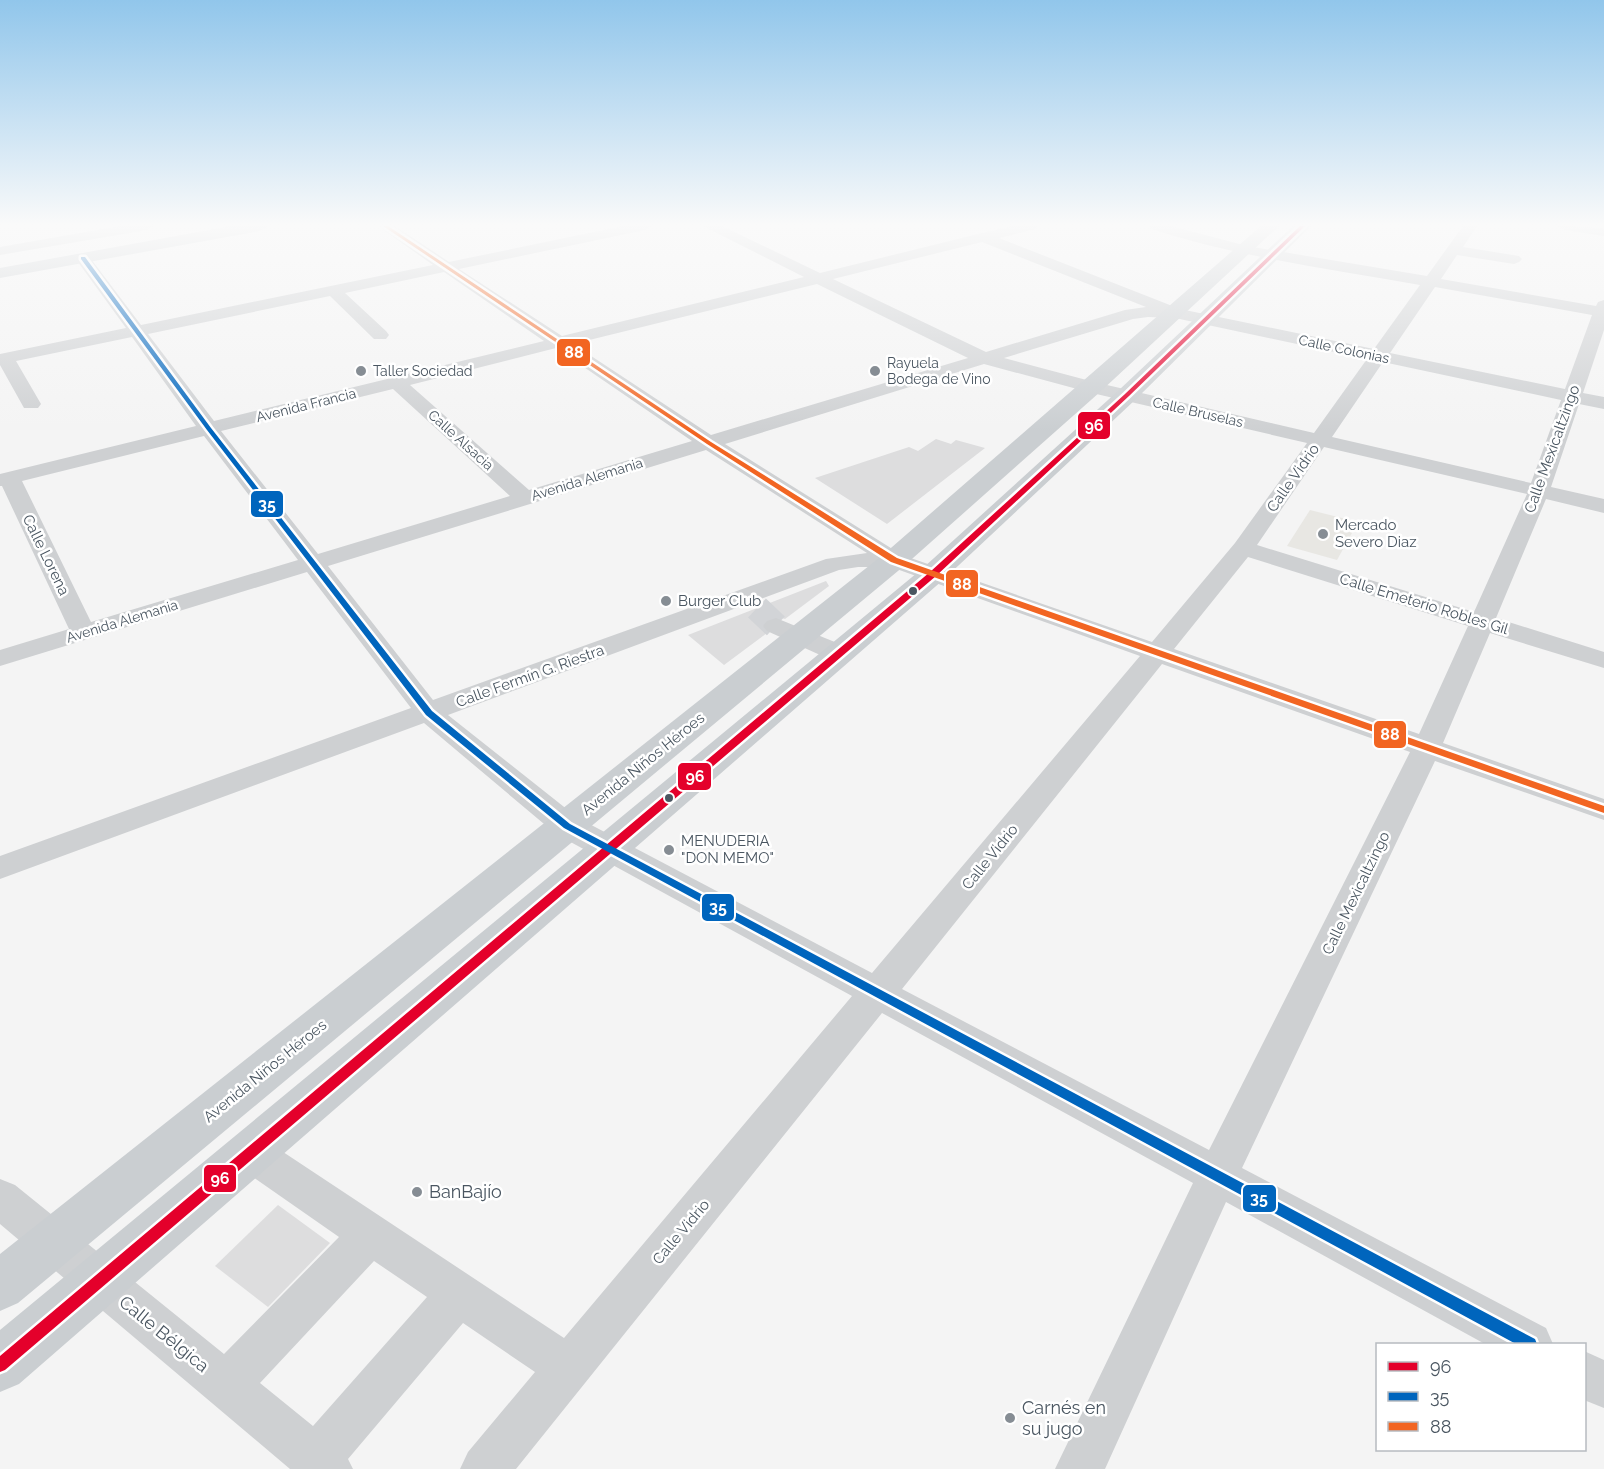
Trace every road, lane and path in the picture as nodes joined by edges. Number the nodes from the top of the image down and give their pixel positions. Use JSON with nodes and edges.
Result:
{"nodes":[{"id":1,"x":111,"y":295,"type":"edge"},
{"id":2,"x":317,"y":295,"type":"edge"},
{"id":3,"x":338,"y":295,"type":"edge"},
{"id":4,"x":488,"y":295,"type":"edge"},
{"id":5,"x":758,"y":295,"type":"edge"},
{"id":6,"x":853,"y":295,"type":"edge"},
{"id":7,"x":1132,"y":295,"type":"edge"},
{"id":8,"x":1210,"y":295,"type":"edge"},
{"id":9,"x":1221,"y":295,"type":"edge"},
{"id":10,"x":1422,"y":295,"type":"edge"},
{"id":11,"x":1508,"y":295,"type":"edge"},
{"id":12,"x":1603,"y":310,"type":"edge"},
{"id":13,"x":1191,"y":317,"type":"junction"},
{"id":14,"x":138,"y":331,"type":"junction"},
{"id":15,"x":380,"y":335,"type":"dead end"},
{"id":16,"x":561,"y":343,"type":"junction"},
{"id":17,"x":1378,"y":357,"type":"junction"},
{"id":18,"x":3,"y":359,"type":"edge"},
{"id":19,"x":985,"y":359,"type":"junction"},
{"id":20,"x":397,"y":383,"type":"junction"},
{"id":21,"x":1092,"y":387,"type":"junction"},
{"id":22,"x":1127,"y":395,"type":"junction"},
{"id":23,"x":1571,"y":396,"type":"junction"},
{"id":24,"x":1604,"y":403,"type":"edge"},
{"id":25,"x":31,"y":404,"type":"dead end"},
{"id":26,"x":208,"y":429,"type":"junction"},
{"id":27,"x":1320,"y":440,"type":"junction"},
{"id":28,"x":709,"y":443,"type":"junction"},
{"id":29,"x":5,"y":478,"type":"edge"},
{"id":30,"x":1539,"y":491,"type":"junction"},
{"id":31,"x":525,"y":498,"type":"junction"},
{"id":32,"x":1604,"y":506,"type":"edge"},
{"id":33,"x":1243,"y":548,"type":"junction"},
{"id":34,"x":894,"y":560,"type":"junction"},
{"id":35,"x":314,"y":562,"type":"junction"},
{"id":36,"x":933,"y":574,"type":"junction"},
{"id":37,"x":1483,"y":623,"type":"junction"},
{"id":38,"x":788,"y":631,"type":"junction"},
{"id":39,"x":83,"y":632,"type":"junction"},
{"id":40,"x":1158,"y":652,"type":"junction"},
{"id":41,"x":838,"y":653,"type":"junction"},
{"id":42,"x":0,"y":658,"type":"edge"},
{"id":43,"x":1604,"y":660,"type":"edge"},
{"id":44,"x":429,"y":713,"type":"junction"},
{"id":45,"x":1427,"y":748,"type":"junction"},
{"id":46,"x":1604,"y":810,"type":"edge"},
{"id":47,"x":567,"y":826,"type":"junction"},
{"id":48,"x":608,"y":848,"type":"junction"},
{"id":49,"x":0,"y":868,"type":"edge"},
{"id":50,"x":877,"y":993,"type":"junction"},
{"id":51,"x":251,"y":1153,"type":"junction"},
{"id":52,"x":1217,"y":1176,"type":"junction"},
{"id":53,"x":0,"y":1198,"type":"edge"},
{"id":54,"x":371,"y":1234,"type":"junction"},
{"id":55,"x":53,"y":1243,"type":"junction"},
{"id":56,"x":100,"y":1281,"type":"junction"},
{"id":57,"x":0,"y":1286,"type":"edge"},
{"id":58,"x":459,"y":1294,"type":"junction"},
{"id":59,"x":1528,"y":1343,"type":"edge"},
{"id":60,"x":0,"y":1365,"type":"edge"},
{"id":61,"x":569,"y":1368,"type":"junction"},
{"id":62,"x":1586,"y":1375,"type":"edge"},
{"id":63,"x":226,"y":1385,"type":"junction"},
{"id":64,"x":1604,"y":1385,"type":"edge"},
{"id":65,"x":322,"y":1464,"type":"edge"},
{"id":66,"x":485,"y":1469,"type":"edge"},
{"id":67,"x":1080,"y":1469,"type":"edge"}],
"edges":[{"from":1,"to":14,"type":"street"},
{"from":2,"to":14,"type":"street"},
{"from":3,"to":15,"type":"street"},
{"from":4,"to":16,"type":"street"},
{"from":5,"to":16,"type":"street","name":"Avenida Francia"},
{"from":6,"to":19,"type":"street","name":"Calle Bruselas"},
{"from":7,"to":13,"type":"street","name":"Calle Colonias"},
{"from":8,"to":13,"type":"main road","name":"Avenida Niños Héroes"},
{"from":9,"to":13,"type":"main road","name":"Avenida Niños Héroes"},
{"from":10,"to":17,"type":"street","name":"Calle Vidrio"},
{"from":11,"to":12,"type":"street"},
{"from":12,"to":23,"type":"street","name":"Calle Mexicaltzingo"},
{"from":13,"to":17,"type":"street","name":"Calle Colonias"},
{"from":13,"to":19,"type":"street","name":"Avenida Alemania"},
{"from":13,"to":21,"type":"main road","name":"Avenida Niños Héroes"},
{"from":13,"to":22,"type":"main road","name":"Avenida Niños Héroes"},
{"from":14,"to":18,"type":"street"},
{"from":14,"to":26,"type":"street"},
{"from":16,"to":20,"type":"street","name":"Avenida Francia"},
{"from":16,"to":28,"type":"street"},
{"from":17,"to":23,"type":"street","name":"Calle Colonias"},
{"from":17,"to":27,"type":"street","name":"Calle Vidrio"},
{"from":18,"to":25,"type":"street"},
{"from":19,"to":21,"type":"street","name":"Calle Bruselas"},
{"from":19,"to":28,"type":"street","name":"Avenida Alemania"},
{"from":20,"to":26,"type":"street","name":"Avenida Francia"},
{"from":20,"to":31,"type":"street","name":"Calle Alsacia"},
{"from":21,"to":22,"type":"street","name":"Calle Bruselas"},
{"from":21,"to":34,"type":"main road","name":"Avenida Niños Héroes"},
{"from":22,"to":27,"type":"street","name":"Calle Bruselas"},
{"from":22,"to":36,"type":"main road","name":"Avenida Niños Héroes"},
{"from":23,"to":24,"type":"street","name":"Calle Colonias"},
{"from":23,"to":30,"type":"street","name":"Calle Mexicaltzingo"},
{"from":26,"to":29,"type":"street","name":"Avenida Francia"},
{"from":26,"to":35,"type":"street"},
{"from":27,"to":30,"type":"street","name":"Calle Bruselas"},
{"from":27,"to":33,"type":"street","name":"Calle Vidrio"},
{"from":28,"to":31,"type":"street","name":"Avenida Alemania"},
{"from":28,"to":34,"type":"street"},
{"from":29,"to":39,"type":"street","name":"Calle Lorena"},
{"from":30,"to":32,"type":"street","name":"Calle Bruselas"},
{"from":30,"to":37,"type":"street","name":"Calle Mexicaltzingo"},
{"from":31,"to":35,"type":"street","name":"Avenida Alemania"},
{"from":33,"to":37,"type":"street","name":"Calle Emeterio Robles Gil"},
{"from":33,"to":40,"type":"street","name":"Calle Vidrio"},
{"from":34,"to":36,"type":"street"},
{"from":34,"to":38,"type":"main road","name":"Avenida Niños Héroes"},
{"from":34,"to":44,"type":"street","name":"Calle Fermín G. Riestra"},
{"from":35,"to":39,"type":"street","name":"Avenida Alemania"},
{"from":35,"to":44,"type":"street"},
{"from":36,"to":40,"type":"street"},
{"from":36,"to":41,"type":"main road","name":"Avenida Niños Héroes"},
{"from":37,"to":43,"type":"street","name":"Calle Emeterio Robles Gil"},
{"from":37,"to":45,"type":"street","name":"Calle Mexicaltzingo"},
{"from":38,"to":41,"type":"street"},
{"from":38,"to":47,"type":"main road","name":"Avenida Niños Héroes"},
{"from":39,"to":42,"type":"street","name":"Avenida Alemania"},
{"from":40,"to":45,"type":"street"},
{"from":40,"to":50,"type":"street","name":"Calle Vidrio"},
{"from":41,"to":48,"type":"main road","name":"Avenida Niños Héroes"},
{"from":44,"to":47,"type":"street"},
{"from":44,"to":49,"type":"street","name":"Calle Fermín G. Riestra"},
{"from":45,"to":46,"type":"street"},
{"from":45,"to":52,"type":"street","name":"Calle Mexicaltzingo"},
{"from":47,"to":48,"type":"street"},
{"from":47,"to":55,"type":"main road","name":"Avenida Niños Héroes"},
{"from":48,"to":50,"type":"street"},
{"from":48,"to":51,"type":"main road","name":"Avenida Niños Héroes"},
{"from":50,"to":52,"type":"street"},
{"from":50,"to":61,"type":"street","name":"Calle Vidrio"},
{"from":51,"to":54,"type":"street"},
{"from":51,"to":56,"type":"main road","name":"Avenida Niños Héroes"},
{"from":52,"to":59,"type":"street"},
{"from":52,"to":67,"type":"street","name":"Calle Mexicaltzingo"},
{"from":53,"to":55,"type":"street","name":"Calle Bélgica"},
{"from":54,"to":58,"type":"street"},
{"from":54,"to":63,"type":"street"},
{"from":55,"to":56,"type":"street","name":"Calle Bélgica"},
{"from":55,"to":57,"type":"main road","name":"Avenida Niños Héroes"},
{"from":56,"to":60,"type":"main road","name":"Avenida Niños Héroes"},
{"from":56,"to":63,"type":"street","name":"Calle Bélgica"},
{"from":58,"to":61,"type":"street"},
{"from":58,"to":65,"type":"street"},
{"from":61,"to":66,"type":"street","name":"Calle Vidrio"},
{"from":62,"to":64,"type":"street"},
{"from":63,"to":65,"type":"street","name":"Calle Bélgica"}]}
